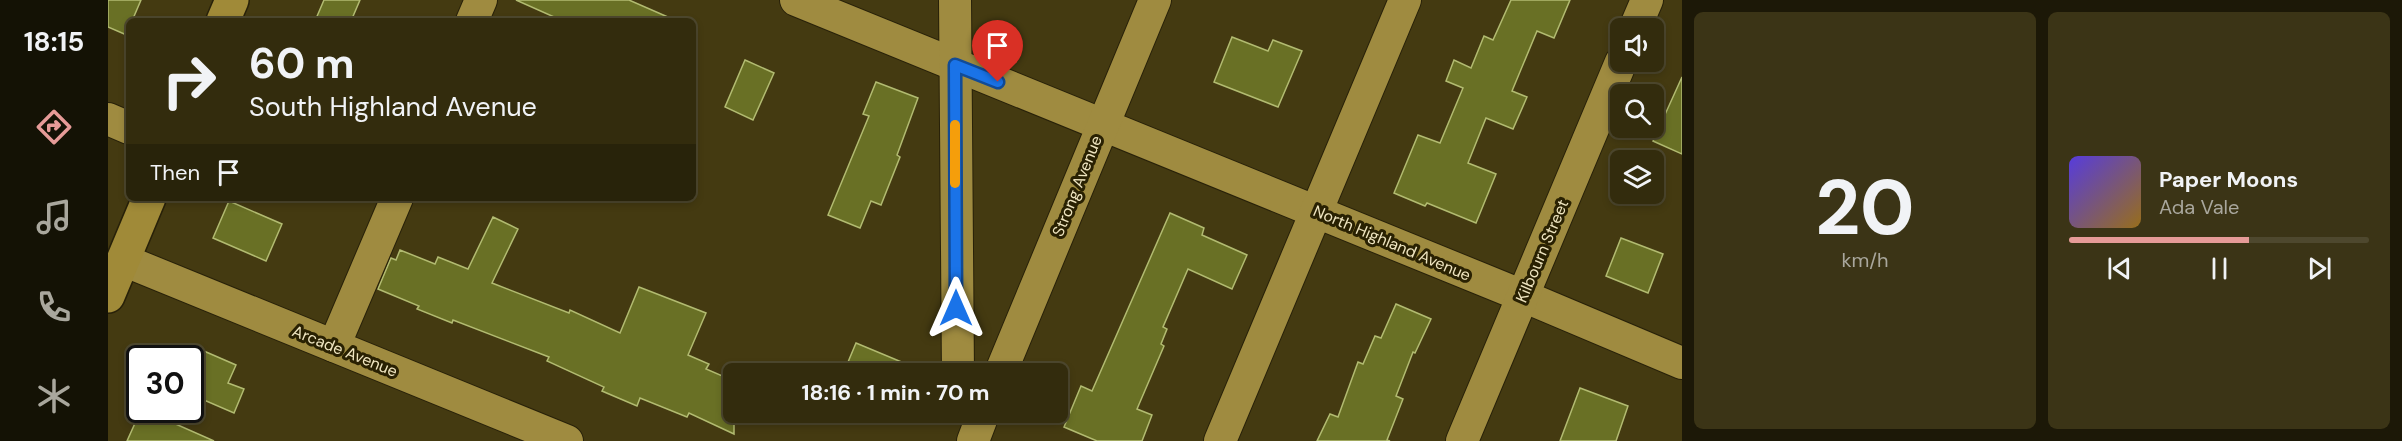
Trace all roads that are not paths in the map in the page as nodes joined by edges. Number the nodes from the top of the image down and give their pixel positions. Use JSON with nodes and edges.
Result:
{"nodes":[{"id":1,"x":232,"y":0,"type":"edge"},
{"id":2,"x":481,"y":0,"type":"edge"},
{"id":3,"x":796,"y":0,"type":"edge"},
{"id":4,"x":955,"y":0,"type":"edge"},
{"id":5,"x":1155,"y":0,"type":"edge"},
{"id":6,"x":1405,"y":0,"type":"edge"},
{"id":7,"x":1647,"y":0,"type":"edge"},
{"id":8,"x":224,"y":18,"type":"edge"},
{"id":9,"x":473,"y":18,"type":"edge"},
{"id":10,"x":1639,"y":18,"type":"edge"},
{"id":11,"x":955,"y":65,"type":"junction"},
{"id":12,"x":1617,"y":72,"type":"edge"},
{"id":13,"x":108,"y":119,"type":"edge"},
{"id":14,"x":1102,"y":125,"type":"junction"},
{"id":15,"x":126,"y":127,"type":"edge"},
{"id":16,"x":148,"y":201,"type":"edge"},
{"id":17,"x":396,"y":201,"type":"edge"},
{"id":18,"x":1316,"y":211,"type":"junction"},
{"id":19,"x":123,"y":260,"type":"junction"},
{"id":20,"x":108,"y":296,"type":"edge"},
{"id":21,"x":1523,"y":296,"type":"junction"},
{"id":22,"x":334,"y":346,"type":"junction"},
{"id":23,"x":957,"y":363,"type":"edge"},
{"id":24,"x":1005,"y":363,"type":"edge"},
{"id":25,"x":1682,"y":363,"type":"edge"},
{"id":26,"x":959,"y":423,"type":"edge"},
{"id":27,"x":979,"y":423,"type":"edge"},
{"id":28,"x":512,"y":431,"type":"edge"},
{"id":29,"x":567,"y":441,"type":"edge"},
{"id":30,"x":960,"y":441,"type":"edge"},
{"id":31,"x":972,"y":441,"type":"edge"},
{"id":32,"x":1220,"y":441,"type":"edge"},
{"id":33,"x":1462,"y":441,"type":"edge"}],
"edges":[{"from":1,"to":8,"type":"main road"},
{"from":2,"to":9,"type":"street"},
{"from":3,"to":11,"type":"street","name":"North Highland Avenue"},
{"from":4,"to":11,"type":"street"},
{"from":5,"to":14,"type":"street","name":"Strong Avenue"},
{"from":6,"to":18,"type":"street"},
{"from":7,"to":10,"type":"street"},
{"from":11,"to":14,"type":"street","name":"North Highland Avenue"},
{"from":11,"to":23,"type":"street"},
{"from":12,"to":21,"type":"street","name":"Kilbourn Street"},
{"from":13,"to":15,"type":"street"},
{"from":14,"to":18,"type":"street","name":"North Highland Avenue"},
{"from":14,"to":24,"type":"street","name":"Strong Avenue"},
{"from":16,"to":19,"type":"main road"},
{"from":17,"to":22,"type":"street"},
{"from":18,"to":21,"type":"street","name":"North Highland Avenue"},
{"from":18,"to":32,"type":"street"},
{"from":19,"to":20,"type":"main road"},
{"from":19,"to":22,"type":"street","name":"Arcade Avenue"},
{"from":21,"to":25,"type":"street","name":"North Highland Avenue"},
{"from":21,"to":33,"type":"street","name":"Kilbourn Street"},
{"from":22,"to":28,"type":"street","name":"Arcade Avenue"},
{"from":26,"to":30,"type":"street"},
{"from":27,"to":31,"type":"street"},
{"from":28,"to":29,"type":"street","name":"Arcade Avenue"}]}
